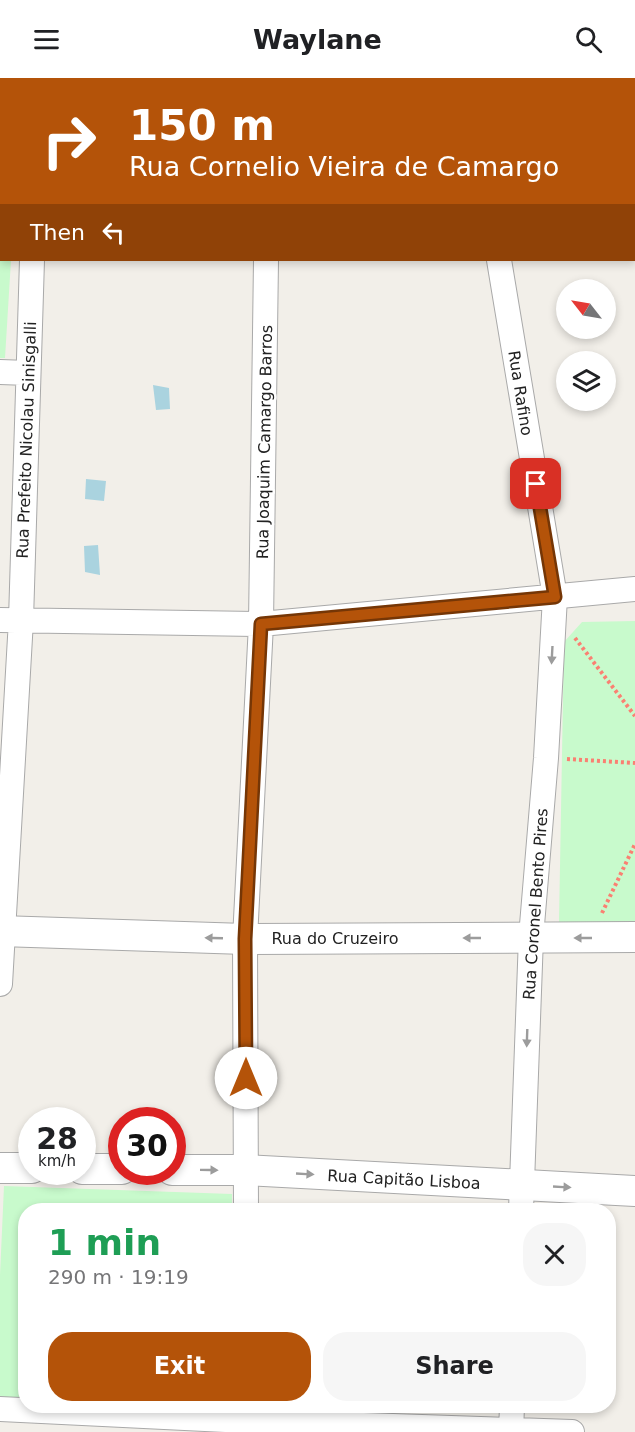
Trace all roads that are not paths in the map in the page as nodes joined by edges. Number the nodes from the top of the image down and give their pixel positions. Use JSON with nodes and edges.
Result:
{"nodes":[{"id":1,"x":32,"y":261,"type":"edge"},
{"id":2,"x":266,"y":261,"type":"edge"},
{"id":3,"x":499,"y":261,"type":"edge"},
{"id":4,"x":0,"y":372,"type":"edge"},
{"id":5,"x":28,"y":373,"type":"junction"},
{"id":6,"x":635,"y":590,"type":"edge"},
{"id":7,"x":554,"y":604,"type":"junction"},
{"id":8,"x":10,"y":620,"type":"edge"},
{"id":9,"x":261,"y":624,"type":"junction"},
{"id":10,"x":2,"y":931,"type":"edge"},
{"id":11,"x":635,"y":937,"type":"edge"},
{"id":12,"x":531,"y":938,"type":"junction"},
{"id":13,"x":245,"y":939,"type":"junction"},
{"id":14,"x":0,"y":984,"type":"edge"},
{"id":15,"x":0,"y":1168,"type":"edge"},
{"id":16,"x":18,"y":1168,"type":"edge"},
{"id":17,"x":186,"y":1170,"type":"edge"},
{"id":18,"x":246,"y":1170,"type":"junction"},
{"id":19,"x":635,"y":1191,"type":"edge"},
{"id":20,"x":522,"y":1198,"type":"edge"},
{"id":21,"x":246,"y":1203,"type":"edge"},
{"id":22,"x":0,"y":1409,"type":"edge"},
{"id":23,"x":18,"y":1410,"type":"edge"},
{"id":24,"x":89,"y":1413,"type":"edge"},
{"id":25,"x":246,"y":1420,"type":"edge"},
{"id":26,"x":512,"y":1422,"type":"edge"},
{"id":27,"x":572,"y":1432,"type":"edge"}],
"edges":[{"from":1,"to":5,"type":"street","name":"Rua Prefeito Nicolau Sinisgalli"},
{"from":2,"to":9,"type":"street","name":"Rua Joaquim Camargo Barros"},
{"from":3,"to":7,"type":"street","name":"Rua Rafino"},
{"from":4,"to":5,"type":"street"},
{"from":5,"to":8,"type":"street","name":"Rua Prefeito Nicolau Sinisgalli"},
{"from":6,"to":7,"type":"street"},
{"from":7,"to":9,"type":"street"},
{"from":7,"to":12,"type":"street","name":"Rua Coronel Bento Pires","one_way":true},
{"from":8,"to":9,"type":"street"},
{"from":8,"to":10,"type":"street","name":"Rua Prefeito Nicolau Sinisgalli"},
{"from":9,"to":13,"type":"street","name":"Rua Joaquim Camargo Barros"},
{"from":13,"to":10,"type":"street","name":"Rua do Cruzeiro","one_way":true},
{"from":10,"to":14,"type":"street","name":"Rua Prefeito Nicolau Sinisgalli"},
{"from":11,"to":12,"type":"street","name":"Rua do Cruzeiro","one_way":true},
{"from":12,"to":13,"type":"street","name":"Rua do Cruzeiro","one_way":true},
{"from":12,"to":20,"type":"street","name":"Rua Coronel Bento Pires","one_way":true},
{"from":13,"to":18,"type":"street","name":"Rua Joaquim Camargo Barros"},
{"from":15,"to":16,"type":"street"},
{"from":17,"to":18,"type":"street","name":"Rua Capitão Lisboa","one_way":true},
{"from":18,"to":20,"type":"street","name":"Rua Capitão Lisboa","one_way":true},
{"from":18,"to":21,"type":"street","name":"Rua Joaquim Camargo Barros"},
{"from":20,"to":19,"type":"street","name":"Rua Capitão Lisboa","one_way":true},
{"from":22,"to":23,"type":"street"},
{"from":24,"to":25,"type":"street"},
{"from":25,"to":26,"type":"street"},
{"from":26,"to":27,"type":"street"}]}
